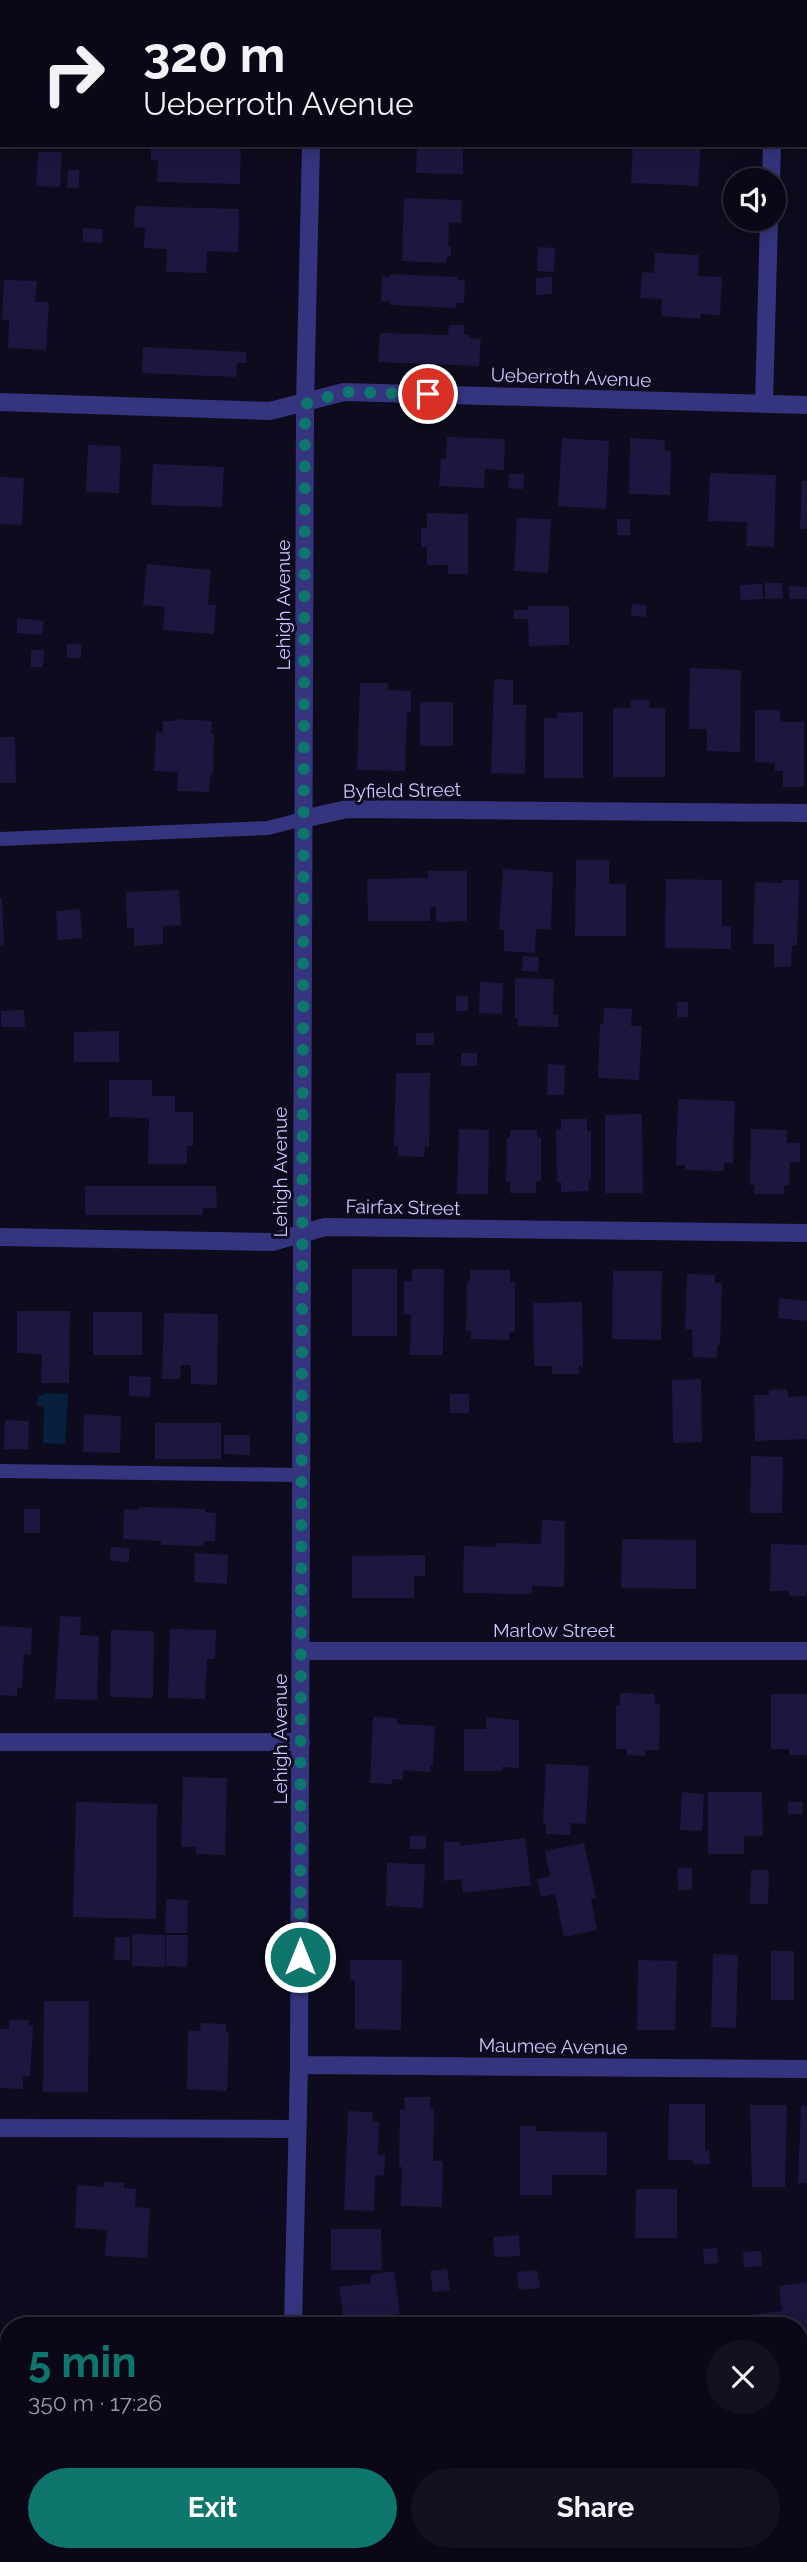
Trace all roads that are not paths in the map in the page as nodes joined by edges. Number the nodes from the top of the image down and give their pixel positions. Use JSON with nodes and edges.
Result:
{"nodes":[{"id":1,"x":311,"y":147,"type":"edge"},
{"id":2,"x":772,"y":147,"type":"edge"},
{"id":3,"x":771,"y":168,"type":"edge"},
{"id":4,"x":769,"y":231,"type":"edge"},
{"id":5,"x":0,"y":402,"type":"edge"},
{"id":6,"x":764,"y":403,"type":"junction"},
{"id":7,"x":305,"y":404,"type":"junction"},
{"id":8,"x":807,"y":405,"type":"edge"},
{"id":9,"x":807,"y":813,"type":"edge"},
{"id":10,"x":303,"y":819,"type":"junction"},
{"id":11,"x":0,"y":839,"type":"edge"},
{"id":12,"x":807,"y":1233,"type":"edge"},
{"id":13,"x":301,"y":1235,"type":"junction"},
{"id":14,"x":0,"y":1237,"type":"edge"},
{"id":15,"x":0,"y":1471,"type":"edge"},
{"id":16,"x":302,"y":1475,"type":"junction"},
{"id":17,"x":301,"y":1651,"type":"junction"},
{"id":18,"x":807,"y":1651,"type":"edge"},
{"id":19,"x":0,"y":1742,"type":"edge"},
{"id":20,"x":300,"y":1742,"type":"junction"},
{"id":21,"x":299,"y":2065,"type":"junction"},
{"id":22,"x":807,"y":2069,"type":"edge"},
{"id":23,"x":0,"y":2128,"type":"edge"},
{"id":24,"x":297,"y":2129,"type":"junction"},
{"id":25,"x":293,"y":2317,"type":"edge"}],
"edges":[{"from":1,"to":7,"type":"street","name":"Lehigh Avenue"},
{"from":2,"to":3,"type":"street"},
{"from":4,"to":6,"type":"street"},
{"from":5,"to":7,"type":"street","name":"Ueberroth Avenue"},
{"from":6,"to":7,"type":"street","name":"Ueberroth Avenue"},
{"from":6,"to":8,"type":"street","name":"Ueberroth Avenue"},
{"from":7,"to":10,"type":"street","name":"Lehigh Avenue"},
{"from":9,"to":10,"type":"street","name":"Byfield Street"},
{"from":10,"to":11,"type":"lane","name":"Byfield Street"},
{"from":10,"to":13,"type":"street","name":"Lehigh Avenue"},
{"from":12,"to":13,"type":"street","name":"Fairfax Street"},
{"from":13,"to":14,"type":"street","name":"Fairfax Street"},
{"from":13,"to":16,"type":"street","name":"Lehigh Avenue"},
{"from":15,"to":16,"type":"lane"},
{"from":16,"to":17,"type":"street","name":"Lehigh Avenue"},
{"from":17,"to":18,"type":"street","name":"Marlow Street"},
{"from":17,"to":20,"type":"street","name":"Lehigh Avenue"},
{"from":19,"to":20,"type":"street"},
{"from":20,"to":21,"type":"street","name":"Lehigh Avenue"},
{"from":21,"to":22,"type":"street","name":"Maumee Avenue"},
{"from":21,"to":24,"type":"street","name":"Lehigh Avenue"},
{"from":23,"to":24,"type":"street"},
{"from":24,"to":25,"type":"street","name":"Lehigh Avenue"}]}
